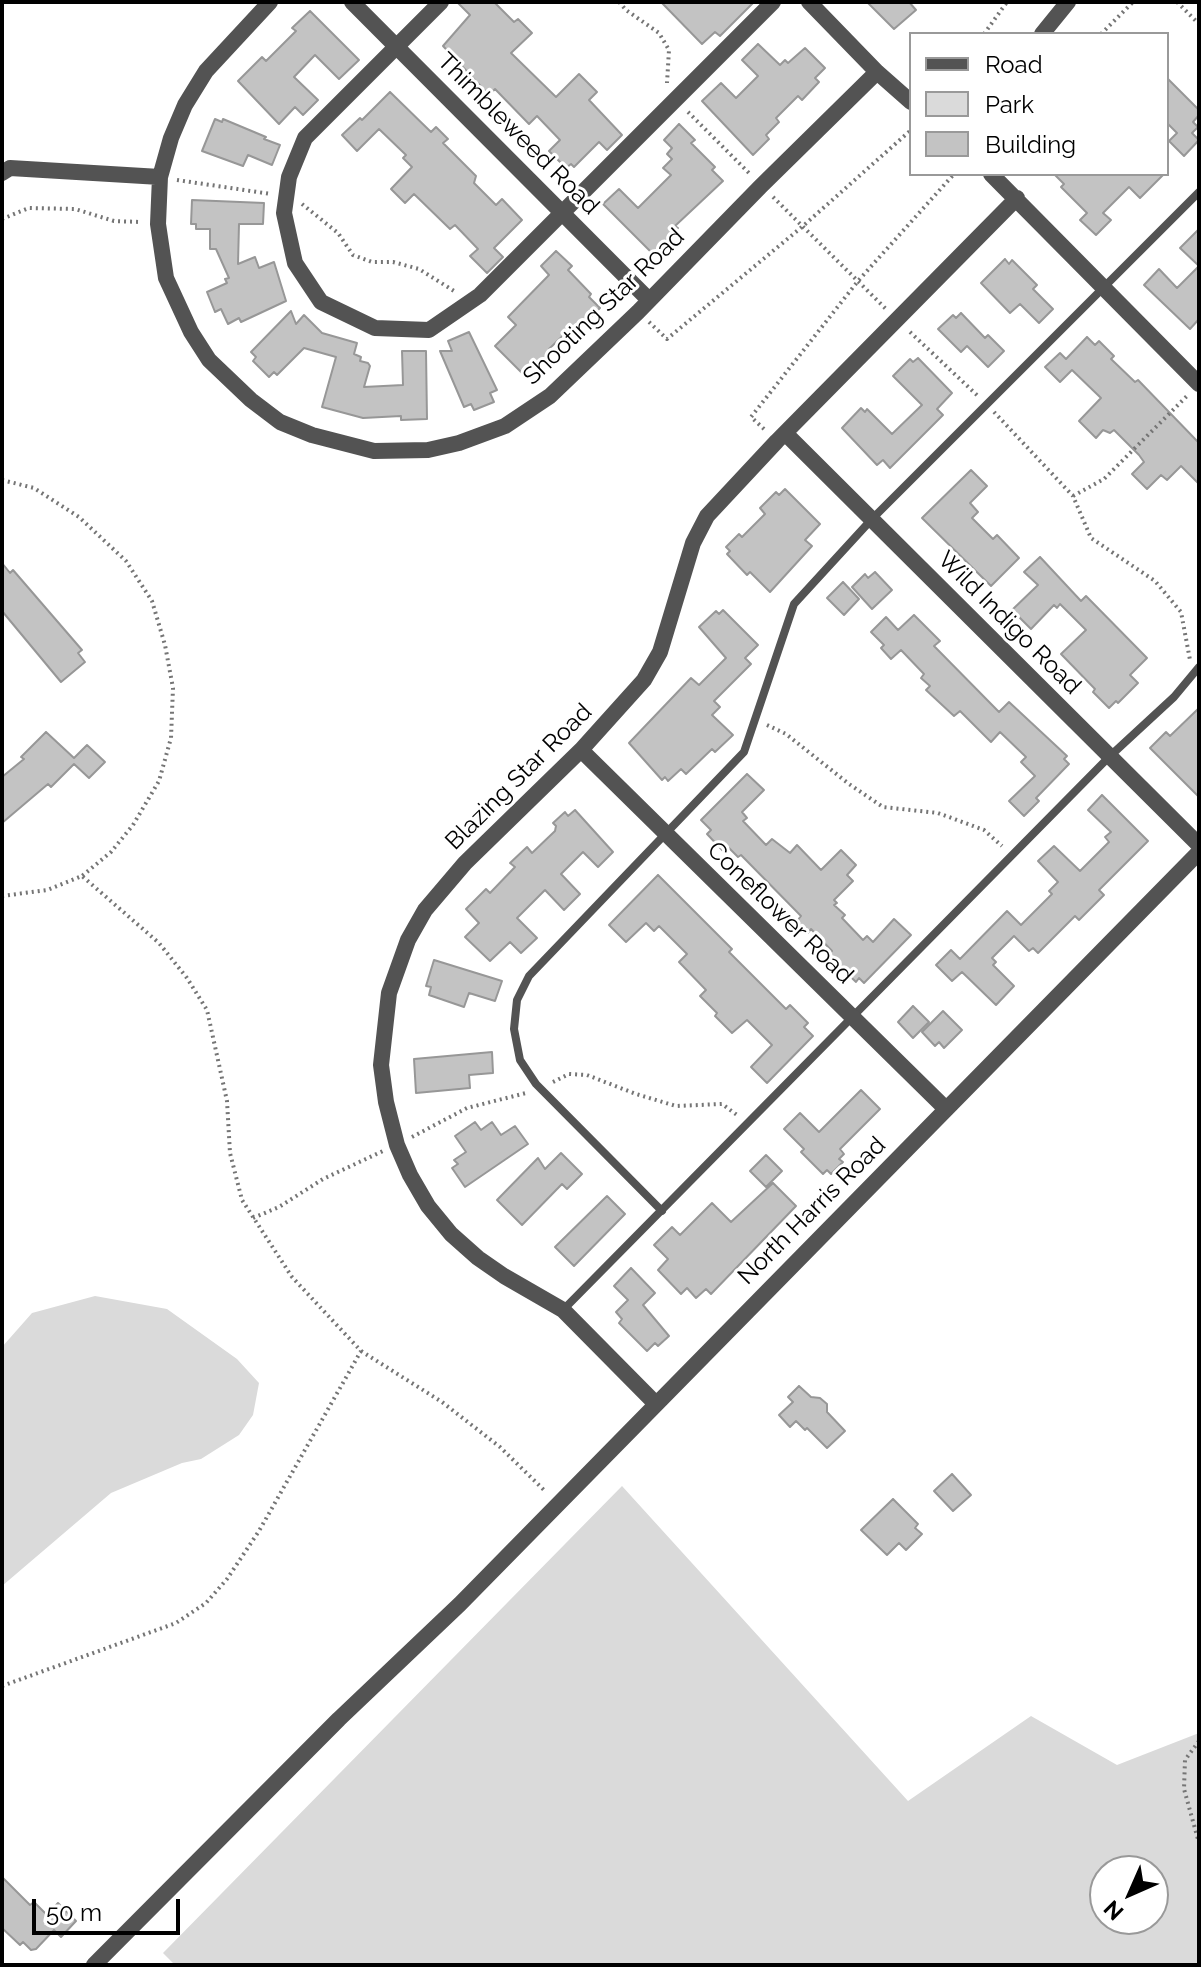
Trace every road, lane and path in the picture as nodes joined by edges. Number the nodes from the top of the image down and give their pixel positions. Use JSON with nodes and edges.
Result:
{"nodes":[{"id":1,"x":270,"y":2,"type":"edge"},
{"id":2,"x":352,"y":2,"type":"edge"},
{"id":3,"x":441,"y":2,"type":"edge"},
{"id":4,"x":619,"y":2,"type":"edge"},
{"id":5,"x":773,"y":2,"type":"edge"},
{"id":6,"x":809,"y":2,"type":"edge"},
{"id":7,"x":1007,"y":2,"type":"edge"},
{"id":8,"x":1068,"y":2,"type":"edge"},
{"id":9,"x":1133,"y":2,"type":"edge"},
{"id":10,"x":1177,"y":2,"type":"edge"},
{"id":11,"x":1199,"y":24,"type":"edge"},
{"id":12,"x":985,"y":32,"type":"edge"},
{"id":13,"x":1044,"y":32,"type":"edge"},
{"id":14,"x":1103,"y":32,"type":"edge"},
{"id":15,"x":397,"y":47,"type":"junction"},
{"id":16,"x":877,"y":72,"type":"junction"},
{"id":17,"x":676,"y":100,"type":"junction"},
{"id":18,"x":909,"y":100,"type":"edge"},
{"id":19,"x":909,"y":132,"type":"edge"},
{"id":20,"x":2,"y":173,"type":"edge"},
{"id":21,"x":952,"y":176,"type":"edge"},
{"id":22,"x":993,"y":176,"type":"edge"},
{"id":23,"x":160,"y":177,"type":"junction"},
{"id":24,"x":761,"y":186,"type":"junction"},
{"id":25,"x":1199,"y":192,"type":"edge"},
{"id":26,"x":286,"y":198,"type":"junction"},
{"id":27,"x":1017,"y":198,"type":"junction"},
{"id":28,"x":564,"y":213,"type":"junction"},
{"id":29,"x":2,"y":219,"type":"edge"},
{"id":30,"x":158,"y":224,"type":"junction"},
{"id":31,"x":803,"y":226,"type":"junction"},
{"id":32,"x":858,"y":281,"type":"junction"},
{"id":33,"x":1105,"y":288,"type":"junction"},
{"id":34,"x":469,"y":303,"type":"junction"},
{"id":35,"x":644,"y":306,"type":"junction"},
{"id":36,"x":897,"y":320,"type":"junction"},
{"id":37,"x":1199,"y":384,"type":"edge"},
{"id":38,"x":987,"y":405,"type":"junction"},
{"id":39,"x":782,"y":438,"type":"junction"},
{"id":40,"x":2,"y":480,"type":"edge"},
{"id":41,"x":1073,"y":496,"type":"junction"},
{"id":42,"x":872,"y":519,"type":"junction"},
{"id":43,"x":1199,"y":667,"type":"edge"},
{"id":44,"x":1192,"y":676,"type":"junction"},
{"id":45,"x":755,"y":721,"type":"junction"},
{"id":46,"x":581,"y":750,"type":"junction"},
{"id":47,"x":1109,"y":757,"type":"junction"},
{"id":48,"x":665,"y":835,"type":"junction"},
{"id":49,"x":1199,"y":845,"type":"edge"},
{"id":50,"x":1199,"y":852,"type":"edge"},
{"id":51,"x":1013,"y":855,"type":"junction"},
{"id":52,"x":82,"y":876,"type":"junction"},
{"id":53,"x":2,"y":896,"type":"edge"},
{"id":54,"x":854,"y":1017,"type":"junction"},
{"id":55,"x":541,"y":1089,"type":"junction"},
{"id":56,"x":946,"y":1109,"type":"junction"},
{"id":57,"x":748,"y":1124,"type":"junction"},
{"id":58,"x":397,"y":1145,"type":"junction"},
{"id":59,"x":662,"y":1211,"type":"junction"},
{"id":60,"x":253,"y":1218,"type":"junction"},
{"id":61,"x":563,"y":1310,"type":"junction"},
{"id":62,"x":361,"y":1351,"type":"junction"},
{"id":63,"x":655,"y":1403,"type":"junction"},
{"id":64,"x":558,"y":1503,"type":"junction"},
{"id":65,"x":2,"y":1686,"type":"edge"},
{"id":66,"x":1199,"y":1741,"type":"edge"},
{"id":67,"x":1199,"y":1843,"type":"edge"},
{"id":68,"x":94,"y":1965,"type":"edge"}],
"edges":[{"from":1,"to":23,"type":"street","name":"Shooting Star Road"},
{"from":2,"to":15,"type":"street","name":"Thimbleweed Road"},
{"from":3,"to":15,"type":"street"},
{"from":4,"to":17,"type":"path"},
{"from":5,"to":17,"type":"street"},
{"from":6,"to":16,"type":"street"},
{"from":7,"to":12,"type":"path"},
{"from":8,"to":13,"type":"street"},
{"from":9,"to":14,"type":"path"},
{"from":10,"to":11,"type":"path"},
{"from":15,"to":26,"type":"street"},
{"from":15,"to":28,"type":"street","name":"Thimbleweed Road"},
{"from":16,"to":18,"type":"street"},
{"from":16,"to":24,"type":"street","name":"Shooting Star Road"},
{"from":17,"to":24,"type":"path"},
{"from":17,"to":28,"type":"street"},
{"from":19,"to":31,"type":"path"},
{"from":20,"to":23,"type":"street"},
{"from":21,"to":32,"type":"path"},
{"from":22,"to":27,"type":"street"},
{"from":23,"to":26,"type":"path"},
{"from":23,"to":30,"type":"street","name":"Shooting Star Road"},
{"from":24,"to":31,"type":"path"},
{"from":24,"to":35,"type":"street","name":"Shooting Star Road"},
{"from":25,"to":33,"type":"lane"},
{"from":26,"to":34,"type":"path"},
{"from":26,"to":34,"type":"street"},
{"from":27,"to":33,"type":"street"},
{"from":27,"to":36,"type":"street","name":"Blazing Star Road"},
{"from":28,"to":34,"type":"street"},
{"from":28,"to":35,"type":"street","name":"Thimbleweed Road"},
{"from":29,"to":30,"type":"path"},
{"from":30,"to":35,"type":"street","name":"Shooting Star Road"},
{"from":31,"to":32,"type":"path"},
{"from":31,"to":35,"type":"path"},
{"from":32,"to":36,"type":"path"},
{"from":32,"to":39,"type":"path"},
{"from":33,"to":37,"type":"street"},
{"from":33,"to":38,"type":"lane"},
{"from":36,"to":38,"type":"path"},
{"from":36,"to":39,"type":"street","name":"Blazing Star Road"},
{"from":37,"to":41,"type":"path"},
{"from":38,"to":41,"type":"path"},
{"from":38,"to":42,"type":"lane"},
{"from":39,"to":42,"type":"street","name":"Wild Indigo Road"},
{"from":39,"to":46,"type":"street","name":"Blazing Star Road"},
{"from":40,"to":52,"type":"path"},
{"from":41,"to":44,"type":"path"},
{"from":42,"to":45,"type":"lane"},
{"from":42,"to":47,"type":"street","name":"Wild Indigo Road"},
{"from":43,"to":44,"type":"lane"},
{"from":44,"to":47,"type":"lane"},
{"from":45,"to":48,"type":"lane"},
{"from":45,"to":51,"type":"path"},
{"from":46,"to":48,"type":"street","name":"Coneflower Road"},
{"from":46,"to":58,"type":"street","name":"Blazing Star Road"},
{"from":47,"to":49,"type":"street","name":"Wild Indigo Road"},
{"from":47,"to":51,"type":"lane"},
{"from":48,"to":54,"type":"street","name":"Coneflower Road"},
{"from":48,"to":55,"type":"lane"},
{"from":50,"to":56,"type":"street","name":"North Harris Road"},
{"from":51,"to":54,"type":"lane"},
{"from":52,"to":53,"type":"path"},
{"from":52,"to":60,"type":"path"},
{"from":54,"to":56,"type":"street","name":"Coneflower Road"},
{"from":54,"to":57,"type":"lane"},
{"from":55,"to":57,"type":"path"},
{"from":55,"to":58,"type":"path"},
{"from":55,"to":59,"type":"lane"},
{"from":56,"to":63,"type":"street","name":"North Harris Road"},
{"from":57,"to":59,"type":"lane"},
{"from":58,"to":60,"type":"path"},
{"from":58,"to":61,"type":"street","name":"Blazing Star Road"},
{"from":59,"to":61,"type":"lane"},
{"from":60,"to":62,"type":"path"},
{"from":61,"to":63,"type":"street","name":"Blazing Star Road"},
{"from":62,"to":64,"type":"path"},
{"from":62,"to":65,"type":"path"},
{"from":63,"to":64,"type":"street","name":"North Harris Road"},
{"from":64,"to":68,"type":"street","name":"North Harris Road"},
{"from":66,"to":67,"type":"path"}]}
